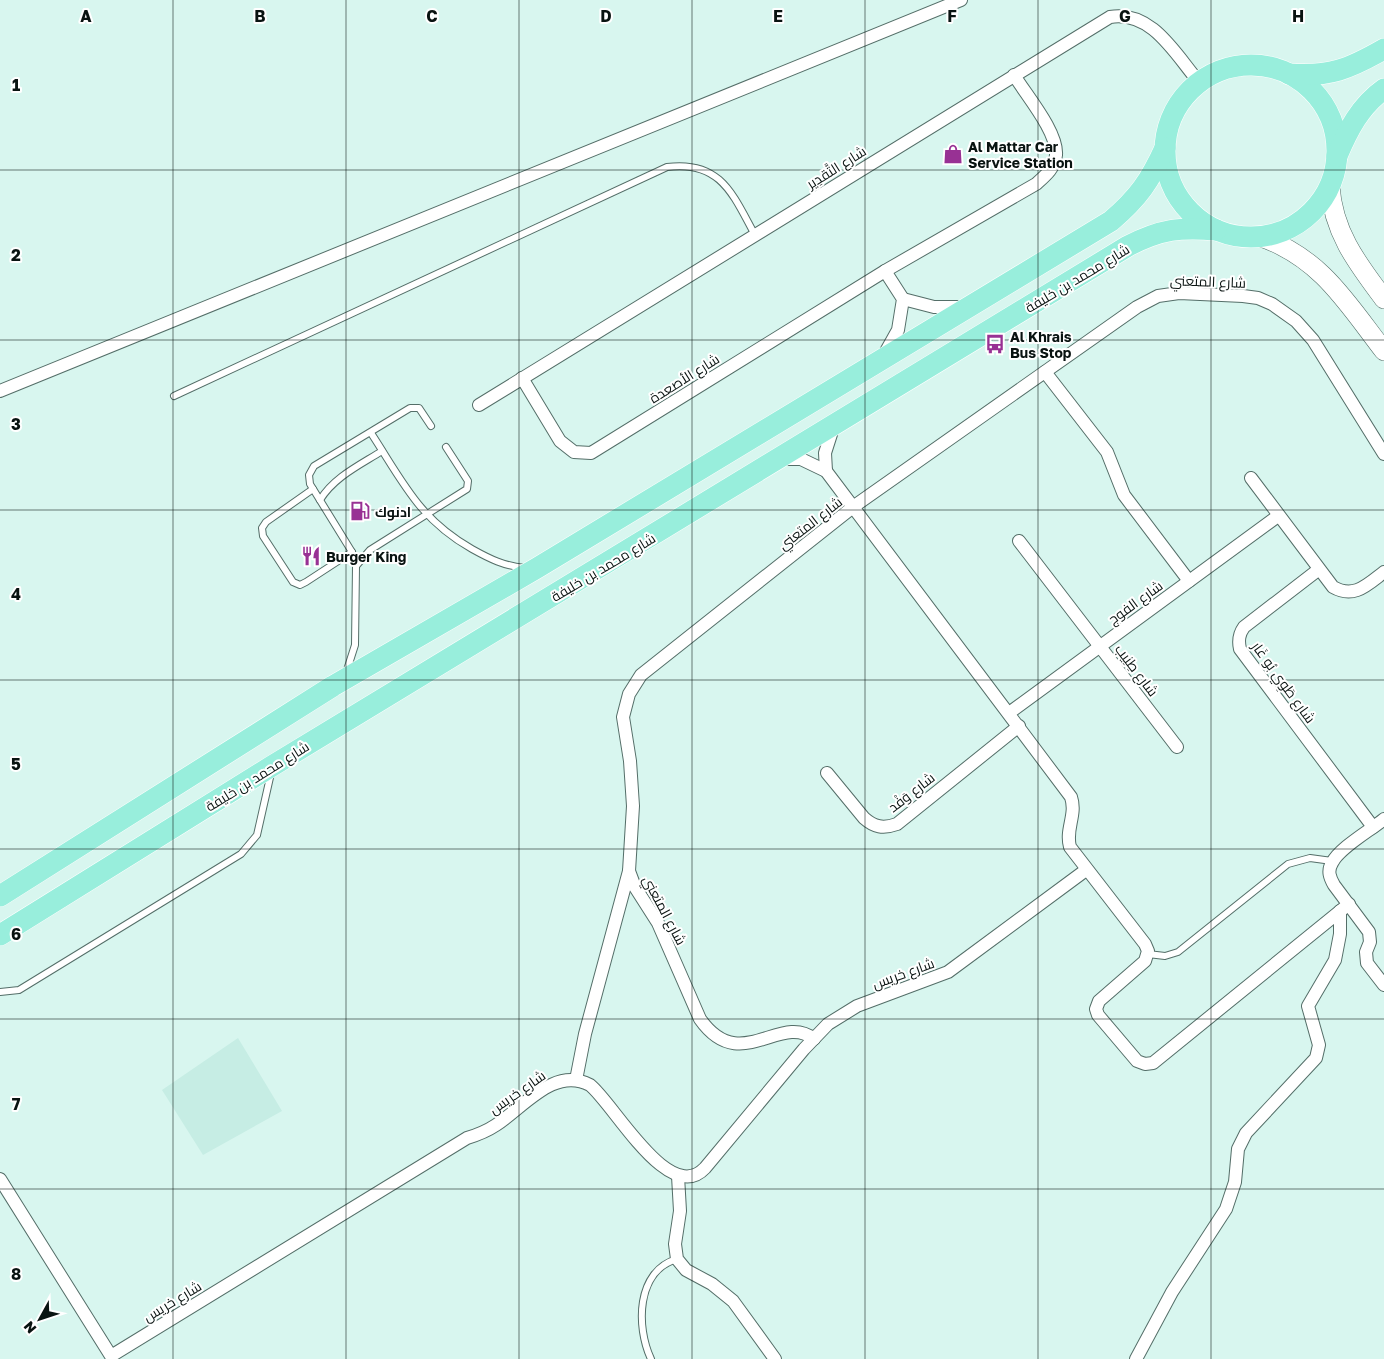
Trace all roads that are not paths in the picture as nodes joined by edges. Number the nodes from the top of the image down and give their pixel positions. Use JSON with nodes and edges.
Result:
{"nodes":[{"id":1,"x":961,"y":0,"type":"edge"},
{"id":2,"x":1384,"y":49,"type":"edge"},
{"id":3,"x":1289,"y":74,"type":"junction"},
{"id":4,"x":1014,"y":75,"type":"junction"},
{"id":5,"x":1199,"y":82,"type":"junction"},
{"id":6,"x":1384,"y":89,"type":"edge"},
{"id":7,"x":1165,"y":148,"type":"junction"},
{"id":8,"x":1337,"y":156,"type":"junction"},
{"id":9,"x":1330,"y":186,"type":"junction"},
{"id":10,"x":1216,"y":230,"type":"junction"},
{"id":11,"x":755,"y":235,"type":"junction"},
{"id":12,"x":1261,"y":237,"type":"junction"},
{"id":13,"x":885,"y":271,"type":"junction"},
{"id":14,"x":903,"y":299,"type":"junction"},
{"id":15,"x":1384,"y":299,"type":"edge"},
{"id":16,"x":967,"y":307,"type":"junction"},
{"id":17,"x":1384,"y":351,"type":"edge"},
{"id":18,"x":882,"y":357,"type":"junction"},
{"id":19,"x":1045,"y":372,"type":"junction"},
{"id":20,"x":522,"y":378,"type":"junction"},
{"id":21,"x":0,"y":391,"type":"edge"},
{"id":22,"x":174,"y":396,"type":"dead end"},
{"id":23,"x":478,"y":405,"type":"dead end"},
{"id":24,"x":431,"y":426,"type":"dead end"},
{"id":25,"x":833,"y":428,"type":"junction"},
{"id":26,"x":371,"y":433,"type":"junction"},
{"id":27,"x":446,"y":447,"type":"dead end"},
{"id":28,"x":382,"y":451,"type":"junction"},
{"id":29,"x":1384,"y":454,"type":"edge"},
{"id":30,"x":782,"y":459,"type":"junction"},
{"id":31,"x":826,"y":472,"type":"junction"},
{"id":32,"x":1251,"y":478,"type":"dead end"},
{"id":33,"x":313,"y":490,"type":"junction"},
{"id":34,"x":320,"y":500,"type":"junction"},
{"id":35,"x":853,"y":507,"type":"junction"},
{"id":36,"x":427,"y":516,"type":"junction"},
{"id":37,"x":1278,"y":516,"type":"junction"},
{"id":38,"x":1019,"y":540,"type":"dead end"},
{"id":39,"x":352,"y":552,"type":"junction"},
{"id":40,"x":356,"y":566,"type":"junction"},
{"id":41,"x":537,"y":568,"type":"junction"},
{"id":42,"x":1318,"y":570,"type":"junction"},
{"id":43,"x":1384,"y":572,"type":"edge"},
{"id":44,"x":1188,"y":581,"type":"junction"},
{"id":45,"x":1100,"y":646,"type":"junction"},
{"id":46,"x":333,"y":686,"type":"junction"},
{"id":47,"x":1009,"y":713,"type":"junction"},
{"id":48,"x":1019,"y":726,"type":"junction"},
{"id":49,"x":1177,"y":747,"type":"dead end"},
{"id":50,"x":272,"y":766,"type":"junction"},
{"id":51,"x":827,"y":772,"type":"dead end"},
{"id":52,"x":1384,"y":819,"type":"edge"},
{"id":53,"x":1374,"y":827,"type":"junction"},
{"id":54,"x":1332,"y":861,"type":"junction"},
{"id":55,"x":1086,"y":870,"type":"junction"},
{"id":56,"x":629,"y":871,"type":"junction"},
{"id":57,"x":0,"y":896,"type":"edge"},
{"id":58,"x":1345,"y":908,"type":"junction"},
{"id":59,"x":0,"y":935,"type":"edge"},
{"id":60,"x":1148,"y":954,"type":"junction"},
{"id":61,"x":1384,"y":985,"type":"edge"},
{"id":62,"x":0,"y":992,"type":"edge"},
{"id":63,"x":814,"y":1038,"type":"junction"},
{"id":64,"x":576,"y":1080,"type":"junction"},
{"id":65,"x":678,"y":1176,"type":"junction"},
{"id":66,"x":0,"y":1179,"type":"edge"},
{"id":67,"x":677,"y":1259,"type":"junction"},
{"id":68,"x":112,"y":1357,"type":"edge"},
{"id":69,"x":651,"y":1359,"type":"edge"},
{"id":70,"x":776,"y":1359,"type":"edge"},
{"id":71,"x":1136,"y":1359,"type":"edge"}],
"edges":[{"from":1,"to":21,"type":"street"},
{"from":2,"to":3,"type":"highway"},
{"from":3,"to":5,"type":"highway"},
{"from":3,"to":8,"type":"highway"},
{"from":4,"to":5,"type":"street","name":"شارع التَّقدِير"},
{"from":4,"to":11,"type":"street","name":"شارع التَّقدِير"},
{"from":4,"to":13,"type":"street","name":"شارع الأصعدة"},
{"from":5,"to":7,"type":"highway"},
{"from":6,"to":8,"type":"highway"},
{"from":7,"to":10,"type":"highway"},
{"from":7,"to":16,"type":"highway"},
{"from":8,"to":9,"type":"highway"},
{"from":9,"to":12,"type":"highway"},
{"from":9,"to":15,"type":"main road"},
{"from":10,"to":12,"type":"highway"},
{"from":10,"to":25,"type":"highway","name":"شارع محمد بن خليفة"},
{"from":11,"to":20,"type":"street","name":"شارع التَّقدِير"},
{"from":11,"to":22,"type":"lane"},
{"from":12,"to":17,"type":"main road"},
{"from":13,"to":14,"type":"street"},
{"from":13,"to":20,"type":"street","name":"شارع الأصعدة"},
{"from":14,"to":16,"type":"street"},
{"from":14,"to":18,"type":"street"},
{"from":16,"to":18,"type":"highway"},
{"from":18,"to":41,"type":"highway"},
{"from":19,"to":29,"type":"street","name":"شارع المتعني"},
{"from":19,"to":35,"type":"street","name":"شارع المتعني"},
{"from":19,"to":44,"type":"street"},
{"from":20,"to":23,"type":"street","name":"شارع التَّقدِير"},
{"from":24,"to":26,"type":"lane"},
{"from":25,"to":30,"type":"highway","name":"شارع محمد بن خليفة"},
{"from":25,"to":31,"type":"street"},
{"from":26,"to":28,"type":"lane"},
{"from":26,"to":33,"type":"lane"},
{"from":27,"to":36,"type":"lane"},
{"from":28,"to":34,"type":"lane"},
{"from":28,"to":36,"type":"lane"},
{"from":30,"to":31,"type":"street"},
{"from":30,"to":50,"type":"highway","name":"شارع محمد بن خليفة"},
{"from":31,"to":35,"type":"street"},
{"from":32,"to":37,"type":"street"},
{"from":33,"to":34,"type":"lane"},
{"from":33,"to":39,"type":"lane"},
{"from":34,"to":39,"type":"lane"},
{"from":35,"to":47,"type":"street"},
{"from":35,"to":56,"type":"street","name":"شارع المتعني"},
{"from":36,"to":40,"type":"lane"},
{"from":36,"to":41,"type":"lane"},
{"from":37,"to":42,"type":"street"},
{"from":37,"to":44,"type":"street","name":"شارع الفوج"},
{"from":38,"to":45,"type":"street","name":"شارع طِنِيب"},
{"from":39,"to":40,"type":"lane"},
{"from":40,"to":46,"type":"lane"},
{"from":41,"to":46,"type":"highway"},
{"from":42,"to":43,"type":"street"},
{"from":42,"to":53,"type":"street","name":"شارع طَوِي بُو غَار"},
{"from":44,"to":45,"type":"street","name":"شارع الفوج"},
{"from":45,"to":47,"type":"street","name":"شارع الفوج"},
{"from":45,"to":49,"type":"street","name":"شارع طِنِيب"},
{"from":46,"to":57,"type":"highway"},
{"from":47,"to":48,"type":"street"},
{"from":48,"to":51,"type":"street","name":"شارع وَفْد"},
{"from":48,"to":55,"type":"street"},
{"from":50,"to":59,"type":"highway","name":"شارع محمد بن خليفة"},
{"from":50,"to":62,"type":"lane"},
{"from":52,"to":53,"type":"street"},
{"from":53,"to":54,"type":"street"},
{"from":54,"to":58,"type":"street"},
{"from":54,"to":60,"type":"lane"},
{"from":55,"to":60,"type":"street"},
{"from":55,"to":63,"type":"street","name":"شارع خريس"},
{"from":56,"to":63,"type":"street","name":"شارع المتعني"},
{"from":56,"to":64,"type":"street"},
{"from":58,"to":60,"type":"street"},
{"from":58,"to":61,"type":"street"},
{"from":58,"to":71,"type":"street"},
{"from":63,"to":65,"type":"street","name":"شارع خريس"},
{"from":64,"to":65,"type":"street"},
{"from":64,"to":68,"type":"street","name":"شارع خريس"},
{"from":65,"to":67,"type":"street"},
{"from":66,"to":68,"type":"street","name":"شارع خريس"},
{"from":67,"to":69,"type":"lane"},
{"from":67,"to":70,"type":"street"}]}
